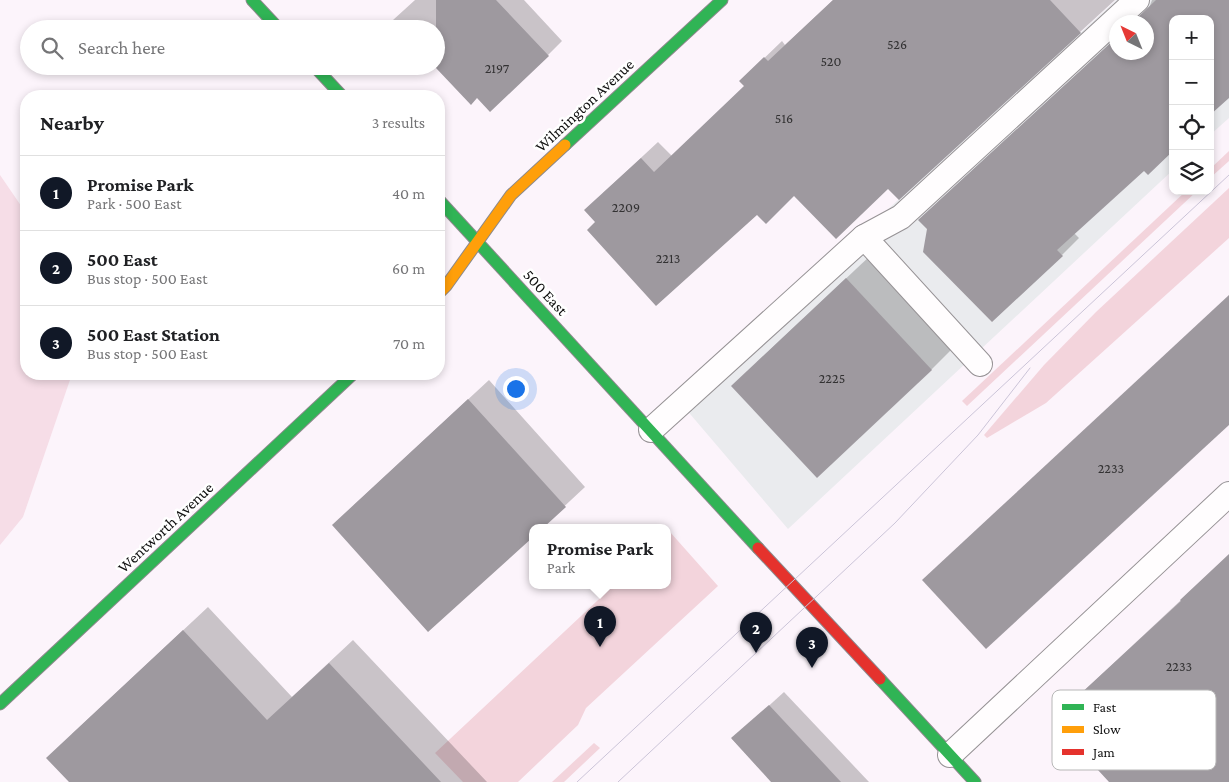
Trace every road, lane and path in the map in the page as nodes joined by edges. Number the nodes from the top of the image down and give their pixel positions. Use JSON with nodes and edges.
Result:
{"nodes":[{"id":1,"x":252,"y":0,"type":"edge"},
{"id":2,"x":722,"y":0,"type":"edge"},
{"id":3,"x":1137,"y":0,"type":"edge"},
{"id":4,"x":271,"y":20,"type":"edge"},
{"id":5,"x":322,"y":75,"type":"edge"},
{"id":6,"x":336,"y":90,"type":"edge"},
{"id":7,"x":445,"y":206,"type":"edge"},
{"id":8,"x":864,"y":237,"type":"junction"},
{"id":9,"x":478,"y":242,"type":"junction"},
{"id":10,"x":445,"y":287,"type":"edge"},
{"id":11,"x":980,"y":364,"type":"dead end"},
{"id":12,"x":347,"y":380,"type":"edge"},
{"id":13,"x":651,"y":430,"type":"junction"},
{"id":14,"x":1229,"y":494,"type":"edge"},
{"id":15,"x":0,"y":704,"type":"edge"},
{"id":16,"x":950,"y":755,"type":"junction"},
{"id":17,"x":975,"y":782,"type":"edge"}],
"edges":[{"from":1,"to":4,"type":"street"},
{"from":2,"to":9,"type":"street","name":"Wilmington Avenue"},
{"from":3,"to":8,"type":"lane"},
{"from":5,"to":6,"type":"street"},
{"from":7,"to":9,"type":"street","name":"500 East"},
{"from":8,"to":11,"type":"lane"},
{"from":8,"to":13,"type":"lane"},
{"from":9,"to":10,"type":"street"},
{"from":9,"to":13,"type":"street","name":"500 East"},
{"from":12,"to":15,"type":"street","name":"Wentworth Avenue"},
{"from":13,"to":16,"type":"street","name":"500 East"},
{"from":14,"to":16,"type":"lane"},
{"from":16,"to":17,"type":"street","name":"500 East"}]}
